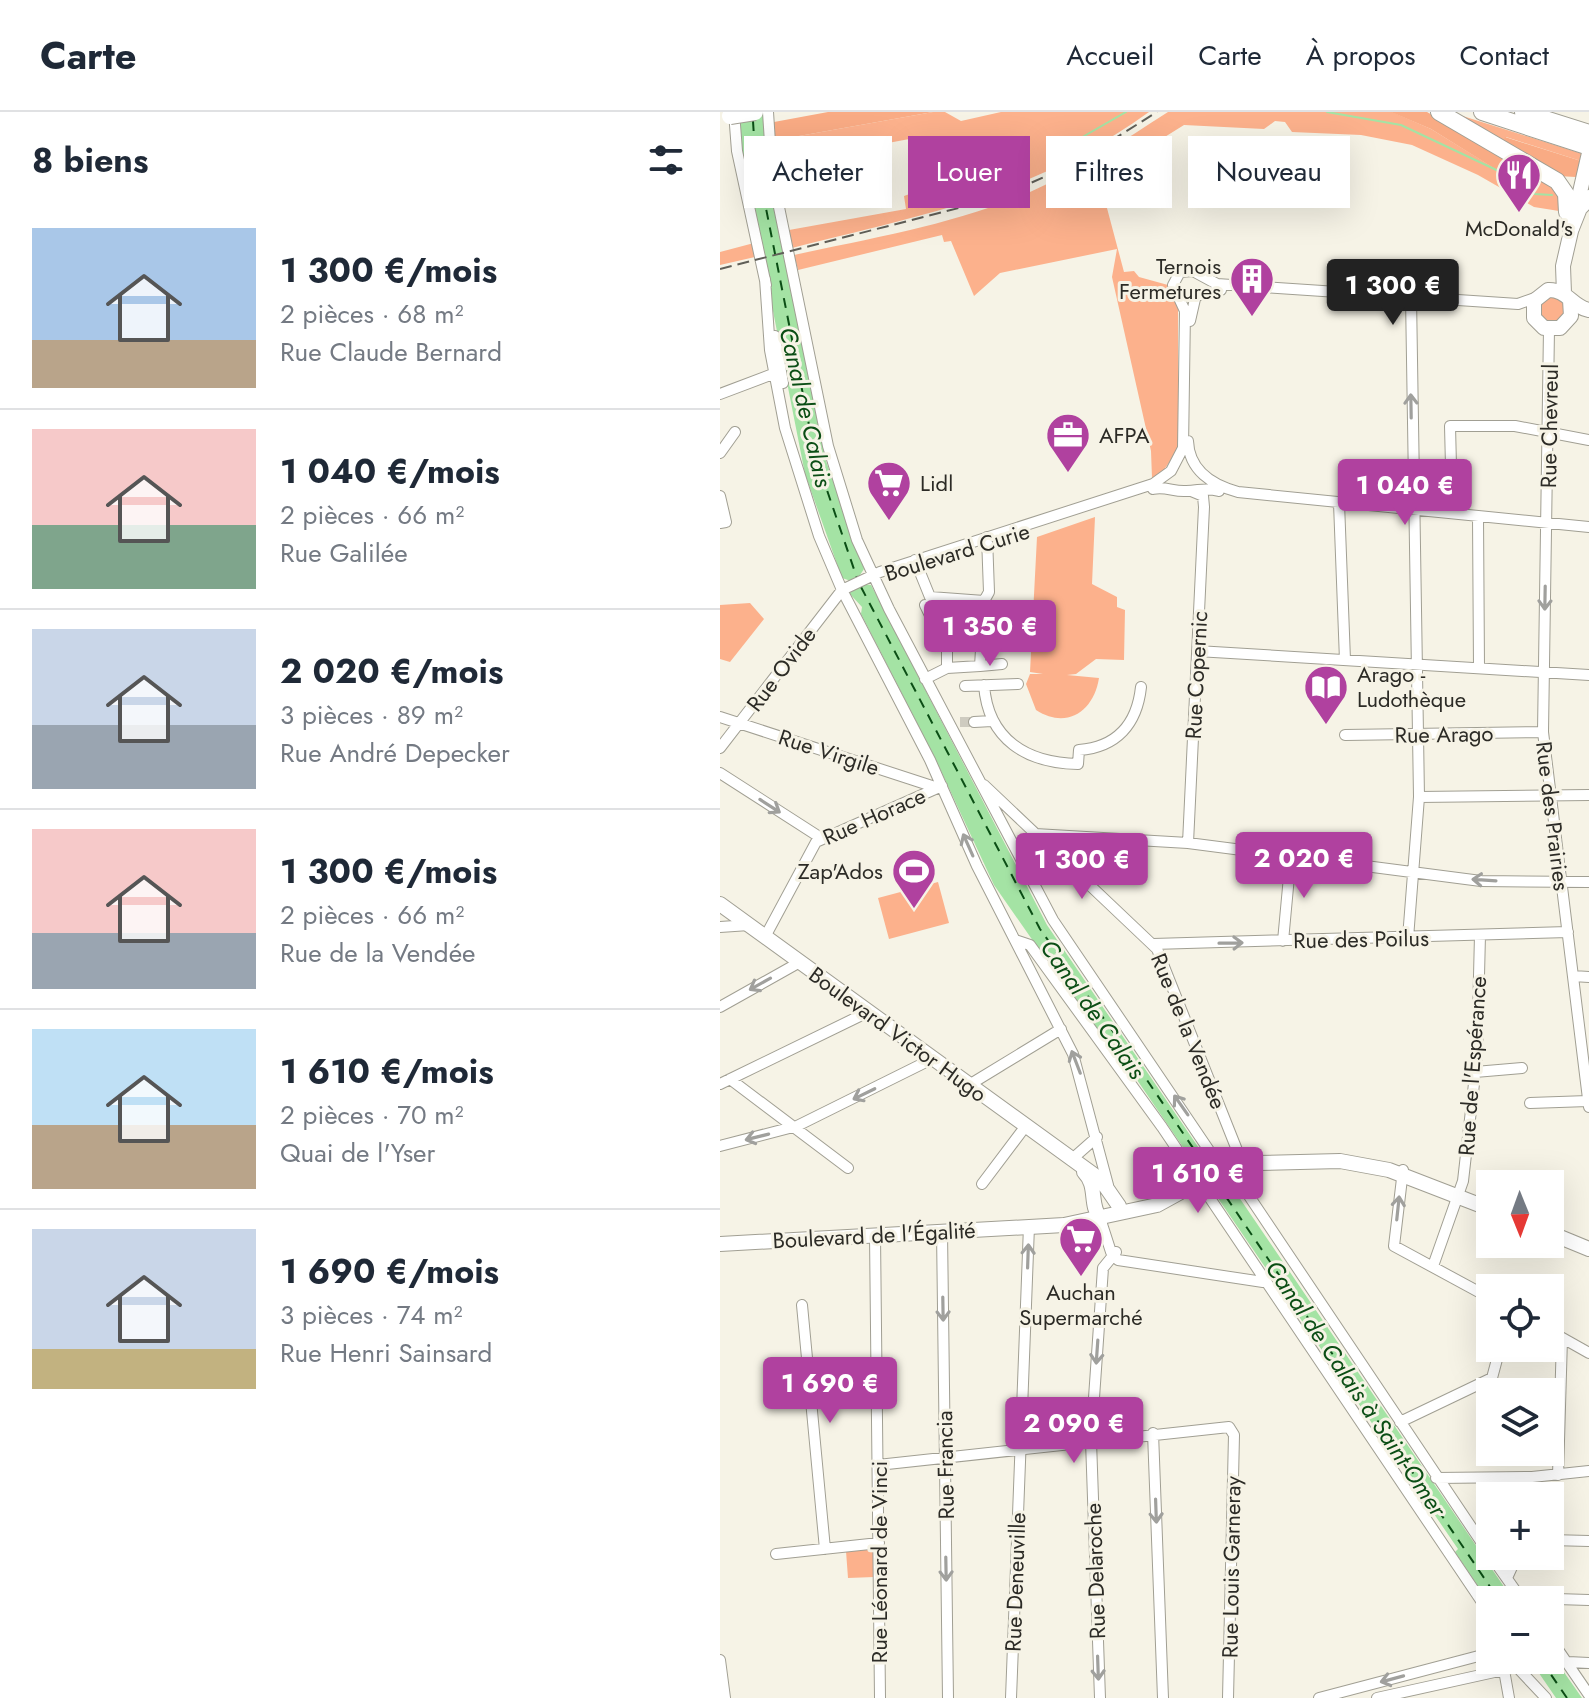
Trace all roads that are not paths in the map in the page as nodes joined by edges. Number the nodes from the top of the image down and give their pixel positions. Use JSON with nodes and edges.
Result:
{"nodes":[{"id":1,"x":755,"y":112,"type":"edge"},
{"id":2,"x":768,"y":112,"type":"edge"},
{"id":3,"x":1439,"y":112,"type":"edge"},
{"id":4,"x":1482,"y":112,"type":"edge"},
{"id":5,"x":1523,"y":112,"type":"edge"},
{"id":6,"x":726,"y":116,"type":"edge"},
{"id":7,"x":1582,"y":138,"type":"edge"},
{"id":8,"x":1589,"y":153,"type":"edge"},
{"id":9,"x":1557,"y":181,"type":"junction"},
{"id":10,"x":1583,"y":189,"type":"edge"},
{"id":11,"x":1569,"y":220,"type":"junction"},
{"id":12,"x":1202,"y":279,"type":"junction"},
{"id":13,"x":1539,"y":295,"type":"junction"},
{"id":14,"x":1198,"y":297,"type":"junction"},
{"id":15,"x":1567,"y":297,"type":"junction"},
{"id":16,"x":1180,"y":299,"type":"junction"},
{"id":17,"x":1411,"y":300,"type":"junction"},
{"id":18,"x":1589,"y":312,"type":"edge"},
{"id":19,"x":1533,"y":316,"type":"junction"},
{"id":20,"x":1570,"y":319,"type":"junction"},
{"id":21,"x":1549,"y":329,"type":"junction"},
{"id":22,"x":778,"y":372,"type":"junction"},
{"id":23,"x":720,"y":394,"type":"edge"},
{"id":24,"x":735,"y":432,"type":"dead end"},
{"id":25,"x":1549,"y":432,"type":"junction"},
{"id":26,"x":1589,"y":440,"type":"edge"},
{"id":27,"x":720,"y":453,"type":"edge"},
{"id":28,"x":1451,"y":466,"type":"dead end"},
{"id":29,"x":1174,"y":467,"type":"junction"},
{"id":30,"x":1198,"y":469,"type":"junction"},
{"id":31,"x":1193,"y":489,"type":"junction"},
{"id":32,"x":1178,"y":490,"type":"junction"},
{"id":33,"x":1221,"y":492,"type":"junction"},
{"id":34,"x":720,"y":496,"type":"edge"},
{"id":35,"x":1268,"y":496,"type":"junction"},
{"id":36,"x":1339,"y":503,"type":"junction"},
{"id":37,"x":1204,"y":507,"type":"junction"},
{"id":38,"x":1412,"y":510,"type":"junction"},
{"id":39,"x":1478,"y":517,"type":"junction"},
{"id":40,"x":720,"y":523,"type":"edge"},
{"id":41,"x":1547,"y":523,"type":"junction"},
{"id":42,"x":1589,"y":527,"type":"edge"},
{"id":43,"x":988,"y":540,"type":"junction"},
{"id":44,"x":916,"y":563,"type":"junction"},
{"id":45,"x":871,"y":577,"type":"junction"},
{"id":46,"x":842,"y":590,"type":"junction"},
{"id":47,"x":984,"y":601,"type":"junction"},
{"id":48,"x":925,"y":605,"type":"dead end"},
{"id":49,"x":1197,"y":651,"type":"junction"},
{"id":50,"x":1345,"y":660,"type":"junction"},
{"id":51,"x":1002,"y":664,"type":"dead end"},
{"id":52,"x":1416,"y":664,"type":"junction"},
{"id":53,"x":980,"y":666,"type":"junction"},
{"id":54,"x":947,"y":668,"type":"junction"},
{"id":55,"x":1479,"y":668,"type":"junction"},
{"id":56,"x":1543,"y":672,"type":"junction"},
{"id":57,"x":1589,"y":675,"type":"edge"},
{"id":58,"x":925,"y":679,"type":"junction"},
{"id":59,"x":1018,"y":684,"type":"dead end"},
{"id":60,"x":984,"y":685,"type":"junction"},
{"id":61,"x":965,"y":686,"type":"dead end"},
{"id":62,"x":1141,"y":687,"type":"dead end"},
{"id":63,"x":720,"y":717,"type":"edge"},
{"id":64,"x":992,"y":721,"type":"junction"},
{"id":65,"x":974,"y":722,"type":"tunnel mouth"},
{"id":66,"x":739,"y":723,"type":"junction"},
{"id":67,"x":1543,"y":732,"type":"junction"},
{"id":68,"x":1418,"y":734,"type":"junction"},
{"id":69,"x":1345,"y":735,"type":"dead end"},
{"id":70,"x":720,"y":748,"type":"edge"},
{"id":71,"x":720,"y":773,"type":"edge"},
{"id":72,"x":977,"y":778,"type":"junction"},
{"id":73,"x":940,"y":787,"type":"junction"},
{"id":74,"x":1550,"y":795,"type":"junction"},
{"id":75,"x":1589,"y":795,"type":"edge"},
{"id":76,"x":1419,"y":797,"type":"junction"},
{"id":77,"x":1035,"y":834,"type":"junction"},
{"id":78,"x":821,"y":838,"type":"junction"},
{"id":79,"x":1188,"y":843,"type":"junction"},
{"id":80,"x":1291,"y":855,"type":"junction"},
{"id":81,"x":1414,"y":872,"type":"junction"},
{"id":82,"x":1562,"y":882,"type":"junction"},
{"id":83,"x":1589,"y":882,"type":"edge"},
{"id":84,"x":720,"y":904,"type":"edge"},
{"id":85,"x":749,"y":925,"type":"junction"},
{"id":86,"x":720,"y":927,"type":"edge"},
{"id":87,"x":1568,"y":932,"type":"junction"},
{"id":88,"x":1480,"y":935,"type":"junction"},
{"id":89,"x":765,"y":937,"type":"junction"},
{"id":90,"x":1408,"y":938,"type":"junction"},
{"id":91,"x":1015,"y":940,"type":"junction"},
{"id":92,"x":1283,"y":941,"type":"junction"},
{"id":93,"x":1153,"y":944,"type":"junction"},
{"id":94,"x":800,"y":962,"type":"junction"},
{"id":95,"x":1573,"y":976,"type":"junction"},
{"id":96,"x":1589,"y":977,"type":"edge"},
{"id":97,"x":720,"y":1007,"type":"edge"},
{"id":98,"x":868,"y":1012,"type":"junction"},
{"id":99,"x":1061,"y":1029,"type":"junction"},
{"id":100,"x":1584,"y":1031,"type":"edge"},
{"id":101,"x":932,"y":1059,"type":"junction"},
{"id":102,"x":1522,"y":1068,"type":"dead end"},
{"id":103,"x":1587,"y":1071,"type":"edge"},
{"id":104,"x":1475,"y":1072,"type":"junction"},
{"id":105,"x":725,"y":1081,"type":"edge"},
{"id":106,"x":969,"y":1085,"type":"junction"},
{"id":107,"x":1530,"y":1103,"type":"dead end"},
{"id":108,"x":1589,"y":1104,"type":"edge"},
{"id":109,"x":794,"y":1127,"type":"junction"},
{"id":110,"x":1025,"y":1127,"type":"junction"},
{"id":111,"x":1097,"y":1137,"type":"junction"},
{"id":112,"x":720,"y":1146,"type":"edge"},
{"id":113,"x":1073,"y":1162,"type":"junction"},
{"id":114,"x":1235,"y":1166,"type":"junction"},
{"id":115,"x":848,"y":1168,"type":"dead end"},
{"id":116,"x":1403,"y":1172,"type":"junction"},
{"id":117,"x":1197,"y":1183,"type":"junction"},
{"id":118,"x":982,"y":1184,"type":"dead end"},
{"id":119,"x":1111,"y":1189,"type":"junction"},
{"id":120,"x":1460,"y":1194,"type":"junction"},
{"id":121,"x":1476,"y":1200,"type":"edge"},
{"id":122,"x":1105,"y":1212,"type":"junction"},
{"id":123,"x":1029,"y":1226,"type":"junction"},
{"id":124,"x":942,"y":1231,"type":"junction"},
{"id":125,"x":875,"y":1235,"type":"junction"},
{"id":126,"x":1564,"y":1235,"type":"edge"},
{"id":127,"x":1564,"y":1237,"type":"edge"},
{"id":128,"x":1589,"y":1243,"type":"edge"},
{"id":129,"x":720,"y":1244,"type":"edge"},
{"id":130,"x":1589,"y":1249,"type":"edge"},
{"id":131,"x":1114,"y":1254,"type":"junction"},
{"id":132,"x":1433,"y":1266,"type":"junction"},
{"id":133,"x":1264,"y":1284,"type":"junction"},
{"id":134,"x":1476,"y":1290,"type":"edge"},
{"id":135,"x":802,"y":1305,"type":"dead end"},
{"id":136,"x":1564,"y":1339,"type":"edge"},
{"id":137,"x":1589,"y":1353,"type":"edge"},
{"id":138,"x":1496,"y":1362,"type":"edge"},
{"id":139,"x":1561,"y":1362,"type":"edge"},
{"id":140,"x":1400,"y":1422,"type":"junction"},
{"id":141,"x":1153,"y":1433,"type":"junction"},
{"id":142,"x":1091,"y":1441,"type":"junction"},
{"id":143,"x":1020,"y":1449,"type":"junction"},
{"id":144,"x":945,"y":1457,"type":"junction"},
{"id":145,"x":878,"y":1465,"type":"junction"},
{"id":146,"x":1589,"y":1471,"type":"edge"},
{"id":147,"x":1558,"y":1475,"type":"junction"},
{"id":148,"x":1436,"y":1478,"type":"junction"},
{"id":149,"x":1476,"y":1535,"type":"edge"},
{"id":150,"x":1564,"y":1540,"type":"edge"},
{"id":151,"x":1589,"y":1541,"type":"edge"},
{"id":152,"x":879,"y":1543,"type":"junction"},
{"id":153,"x":825,"y":1549,"type":"junction"},
{"id":154,"x":776,"y":1554,"type":"dead end"},
{"id":155,"x":1501,"y":1570,"type":"edge"},
{"id":156,"x":1511,"y":1570,"type":"edge"},
{"id":157,"x":1507,"y":1578,"type":"junction"},
{"id":158,"x":1512,"y":1586,"type":"edge"},
{"id":159,"x":1476,"y":1594,"type":"edge"},
{"id":160,"x":1564,"y":1600,"type":"edge"},
{"id":161,"x":1589,"y":1600,"type":"edge"},
{"id":162,"x":1476,"y":1657,"type":"edge"},
{"id":163,"x":1564,"y":1659,"type":"edge"},
{"id":164,"x":720,"y":1660,"type":"edge"},
{"id":165,"x":1568,"y":1662,"type":"junction"},
{"id":166,"x":1589,"y":1663,"type":"edge"},
{"id":167,"x":1484,"y":1674,"type":"edge"},
{"id":168,"x":1503,"y":1674,"type":"edge"},
{"id":169,"x":1525,"y":1674,"type":"edge"},
{"id":170,"x":1589,"y":1695,"type":"edge"},
{"id":171,"x":725,"y":1698,"type":"edge"},
{"id":172,"x":880,"y":1698,"type":"edge"},
{"id":173,"x":948,"y":1698,"type":"edge"},
{"id":174,"x":1011,"y":1698,"type":"edge"},
{"id":175,"x":1100,"y":1698,"type":"edge"},
{"id":176,"x":1163,"y":1698,"type":"edge"},
{"id":177,"x":1228,"y":1698,"type":"edge"},
{"id":178,"x":1319,"y":1698,"type":"edge"},
{"id":179,"x":1377,"y":1698,"type":"edge"},
{"id":180,"x":1509,"y":1698,"type":"edge"},
{"id":181,"x":1546,"y":1698,"type":"edge"}],
"edges":[{"from":1,"to":6,"type":"highway","bridge":true},
{"from":2,"to":45,"type":"street"},
{"from":3,"to":9,"type":"highway"},
{"from":4,"to":7,"type":"highway"},
{"from":5,"to":7,"type":"highway"},
{"from":6,"to":22,"type":"street"},
{"from":8,"to":10,"type":"main road"},
{"from":9,"to":10,"type":"highway"},
{"from":9,"to":11,"type":"highway"},
{"from":10,"to":11,"type":"highway"},
{"from":11,"to":13,"type":"main road"},
{"from":11,"to":15,"type":"main road"},
{"from":12,"to":14,"type":"street"},
{"from":12,"to":16,"type":"street"},
{"from":12,"to":17,"type":"street"},
{"from":13,"to":15,"type":"main road"},
{"from":13,"to":17,"type":"street"},
{"from":13,"to":19,"type":"main road"},
{"from":14,"to":16,"type":"street"},
{"from":14,"to":17,"type":"street"},
{"from":14,"to":30,"type":"street"},
{"from":15,"to":18,"type":"main road"},
{"from":15,"to":20,"type":"main road"},
{"from":16,"to":29,"type":"street"},
{"from":17,"to":19,"type":"street"},
{"from":38,"to":17,"type":"street","one_way":true},
{"from":18,"to":20,"type":"main road"},
{"from":19,"to":21,"type":"main road"},
{"from":20,"to":21,"type":"main road"},
{"from":21,"to":25,"type":"street","name":"Rue Chevreul"},
{"from":22,"to":23,"type":"street"},
{"from":22,"to":46,"type":"street"},
{"from":24,"to":27,"type":"street"},
{"from":25,"to":26,"type":"street"},
{"from":25,"to":28,"type":"street"},
{"from":25,"to":41,"type":"street","name":"Rue Chevreul"},
{"from":29,"to":30,"type":"street"},
{"from":29,"to":32,"type":"street"},
{"from":29,"to":43,"type":"street","name":"Boulevard Curie"},
{"from":30,"to":31,"type":"street"},
{"from":30,"to":35,"type":"street"},
{"from":31,"to":32,"type":"street"},
{"from":31,"to":33,"type":"street"},
{"from":31,"to":37,"type":"street"},
{"from":32,"to":43,"type":"street","name":"Boulevard Curie"},
{"from":33,"to":35,"type":"street"},
{"from":33,"to":37,"type":"street"},
{"from":34,"to":40,"type":"street"},
{"from":35,"to":36,"type":"street"},
{"from":36,"to":38,"type":"street"},
{"from":36,"to":50,"type":"street"},
{"from":37,"to":49,"type":"street","name":"Rue Copernic"},
{"from":38,"to":39,"type":"street"},
{"from":38,"to":52,"type":"street"},
{"from":39,"to":41,"type":"street"},
{"from":39,"to":55,"type":"street"},
{"from":41,"to":42,"type":"street"},
{"from":41,"to":56,"type":"street","name":"Rue des Prairies","one_way":true},
{"from":43,"to":44,"type":"street","name":"Boulevard Curie"},
{"from":43,"to":47,"type":"street"},
{"from":44,"to":45,"type":"street","name":"Boulevard Curie"},
{"from":44,"to":47,"type":"street"},
{"from":45,"to":46,"type":"street","name":"Boulevard Curie"},
{"from":45,"to":58,"type":"street"},
{"from":46,"to":66,"type":"street","name":"Rue Ovide"},
{"from":46,"to":73,"type":"street"},
{"from":47,"to":53,"type":"street"},
{"from":48,"to":54,"type":"street"},
{"from":49,"to":50,"type":"street"},
{"from":49,"to":79,"type":"street","name":"Rue Copernic"},
{"from":50,"to":52,"type":"street"},
{"from":51,"to":53,"type":"street"},
{"from":52,"to":55,"type":"street"},
{"from":52,"to":68,"type":"street"},
{"from":53,"to":54,"type":"street"},
{"from":54,"to":58,"type":"street"},
{"from":55,"to":56,"type":"street"},
{"from":56,"to":57,"type":"street"},
{"from":56,"to":67,"type":"street","name":"Rue des Prairies"},
{"from":58,"to":72,"type":"street"},
{"from":59,"to":60,"type":"street"},
{"from":60,"to":61,"type":"street"},
{"from":60,"to":64,"type":"street"},
{"from":62,"to":64,"type":"street"},
{"from":63,"to":66,"type":"street","name":"Rue Virgile"},
{"from":64,"to":65,"type":"street"},
{"from":66,"to":70,"type":"street","name":"Rue Ovide"},
{"from":66,"to":73,"type":"street","name":"Rue Virgile"},
{"from":67,"to":68,"type":"street","name":"Rue Arago"},
{"from":67,"to":74,"type":"street","name":"Rue des Prairies"},
{"from":68,"to":69,"type":"street","name":"Rue Arago"},
{"from":68,"to":76,"type":"street"},
{"from":71,"to":78,"type":"street","one_way":true},
{"from":72,"to":77,"type":"street","name":"Rue de la Vendée"},
{"from":114,"to":72,"type":"street","one_way":true},
{"from":73,"to":78,"type":"street","name":"Rue Horace"},
{"from":91,"to":73,"type":"street","one_way":true},
{"from":74,"to":75,"type":"street"},
{"from":74,"to":76,"type":"street"},
{"from":74,"to":82,"type":"street","name":"Rue des Prairies"},
{"from":76,"to":81,"type":"street"},
{"from":77,"to":79,"type":"street"},
{"from":77,"to":93,"type":"street","name":"Rue de la Vendée"},
{"from":78,"to":89,"type":"street","name":"Rue Horace"},
{"from":79,"to":80,"type":"street"},
{"from":80,"to":81,"type":"street"},
{"from":80,"to":92,"type":"street"},
{"from":82,"to":81,"type":"street","one_way":true},
{"from":81,"to":90,"type":"street"},
{"from":82,"to":83,"type":"street"},
{"from":82,"to":87,"type":"street","name":"Rue des Prairies"},
{"from":84,"to":85,"type":"main road","name":"Boulevard Victor Hugo"},
{"from":85,"to":86,"type":"street"},
{"from":85,"to":89,"type":"main road","name":"Boulevard Victor Hugo"},
{"from":87,"to":88,"type":"street","name":"Rue des Poilus"},
{"from":87,"to":95,"type":"street","name":"Rue des Prairies"},
{"from":88,"to":90,"type":"street","name":"Rue des Poilus"},
{"from":88,"to":104,"type":"street","name":"Rue de l'Espérance"},
{"from":89,"to":94,"type":"main road","name":"Boulevard Victor Hugo"},
{"from":90,"to":92,"type":"street","name":"Rue des Poilus"},
{"from":91,"to":99,"type":"street"},
{"from":91,"to":117,"type":"street"},
{"from":93,"to":92,"type":"street","name":"Rue des Poilus","one_way":true},
{"from":93,"to":114,"type":"street","name":"Rue de la Vendée"},
{"from":94,"to":97,"type":"street","one_way":true},
{"from":94,"to":98,"type":"main road","name":"Boulevard Victor Hugo"},
{"from":95,"to":96,"type":"street"},
{"from":95,"to":100,"type":"street","name":"Rue des Prairies"},
{"from":98,"to":101,"type":"main road","name":"Boulevard Victor Hugo"},
{"from":98,"to":105,"type":"street"},
{"from":99,"to":106,"type":"street"},
{"from":111,"to":99,"type":"street","one_way":true},
{"from":100,"to":103,"type":"street","name":"Rue des Prairies"},
{"from":101,"to":106,"type":"main road","name":"Boulevard Victor Hugo"},
{"from":101,"to":109,"type":"street","one_way":true},
{"from":102,"to":104,"type":"street"},
{"from":103,"to":108,"type":"street","name":"Rue des Prairies"},
{"from":104,"to":120,"type":"street","name":"Rue de l'Espérance"},
{"from":105,"to":109,"type":"street"},
{"from":106,"to":110,"type":"main road","name":"Boulevard Victor Hugo"},
{"from":107,"to":108,"type":"street"},
{"from":109,"to":112,"type":"street","one_way":true},
{"from":109,"to":115,"type":"street"},
{"from":110,"to":113,"type":"main road","name":"Boulevard Victor Hugo"},
{"from":110,"to":118,"type":"street"},
{"from":111,"to":113,"type":"street"},
{"from":111,"to":119,"type":"street"},
{"from":113,"to":119,"type":"main road","name":"Boulevard Victor Hugo"},
{"from":113,"to":122,"type":"main road","name":"Boulevard Victor Hugo"},
{"from":114,"to":116,"type":"main road","name":"Boulevard de l'Égalité"},
{"from":114,"to":117,"type":"main road","name":"Boulevard de l'Égalité"},
{"from":114,"to":140,"type":"street"},
{"from":116,"to":120,"type":"main road","name":"Boulevard de l'Égalité"},
{"from":132,"to":116,"type":"street","one_way":true},
{"from":117,"to":122,"type":"main road","name":"Boulevard de l'Égalité"},
{"from":117,"to":133,"type":"street"},
{"from":119,"to":122,"type":"main road"},
{"from":120,"to":121,"type":"main road","name":"Boulevard de l'Égalité"},
{"from":120,"to":132,"type":"street","name":"Rue de l'Espérance"},
{"from":122,"to":123,"type":"main road","name":"Boulevard de l'Égalité"},
{"from":122,"to":131,"type":"street"},
{"from":123,"to":124,"type":"main road","name":"Boulevard de l'Égalité"},
{"from":143,"to":123,"type":"street","name":"Rue Deneuville","one_way":true},
{"from":124,"to":125,"type":"main road","name":"Boulevard de l'Égalité"},
{"from":124,"to":144,"type":"street","name":"Rue Francia","one_way":true},
{"from":125,"to":129,"type":"main road","name":"Boulevard de l'Égalité"},
{"from":125,"to":145,"type":"street","name":"Rue Léonard de Vinci"},
{"from":126,"to":128,"type":"main road"},
{"from":127,"to":130,"type":"main road"},
{"from":131,"to":133,"type":"street"},
{"from":131,"to":142,"type":"street","name":"Rue Delaroche","one_way":true},
{"from":132,"to":134,"type":"street"},
{"from":133,"to":159,"type":"street"},
{"from":135,"to":153,"type":"street"},
{"from":136,"to":137,"type":"street"},
{"from":138,"to":140,"type":"street"},
{"from":139,"to":147,"type":"street"},
{"from":140,"to":148,"type":"street"},
{"from":141,"to":142,"type":"street"},
{"from":141,"to":176,"type":"street","one_way":true},
{"from":141,"to":177,"type":"street","name":"Rue Louis Garneray"},
{"from":142,"to":143,"type":"street"},
{"from":142,"to":175,"type":"street","name":"Rue Delaroche","one_way":true},
{"from":143,"to":144,"type":"street"},
{"from":143,"to":174,"type":"street","name":"Rue Deneuville"},
{"from":144,"to":145,"type":"street"},
{"from":144,"to":173,"type":"street","name":"Rue Francia","one_way":true},
{"from":145,"to":152,"type":"street","name":"Rue Léonard de Vinci"},
{"from":146,"to":147,"type":"street"},
{"from":147,"to":148,"type":"street"},
{"from":148,"to":149,"type":"street"},
{"from":150,"to":151,"type":"street"},
{"from":152,"to":153,"type":"street"},
{"from":152,"to":172,"type":"street","name":"Rue Léonard de Vinci"},
{"from":153,"to":154,"type":"street"},
{"from":155,"to":157,"type":"street"},
{"from":156,"to":157,"type":"street"},
{"from":157,"to":158,"type":"street"},
{"from":160,"to":161,"type":"street"},
{"from":162,"to":178,"type":"street","one_way":true},
{"from":163,"to":165,"type":"street"},
{"from":164,"to":171,"type":"street"},
{"from":165,"to":166,"type":"street"},
{"from":165,"to":170,"type":"street"},
{"from":167,"to":179,"type":"street"},
{"from":168,"to":180,"type":"street"},
{"from":169,"to":181,"type":"street"}]}
